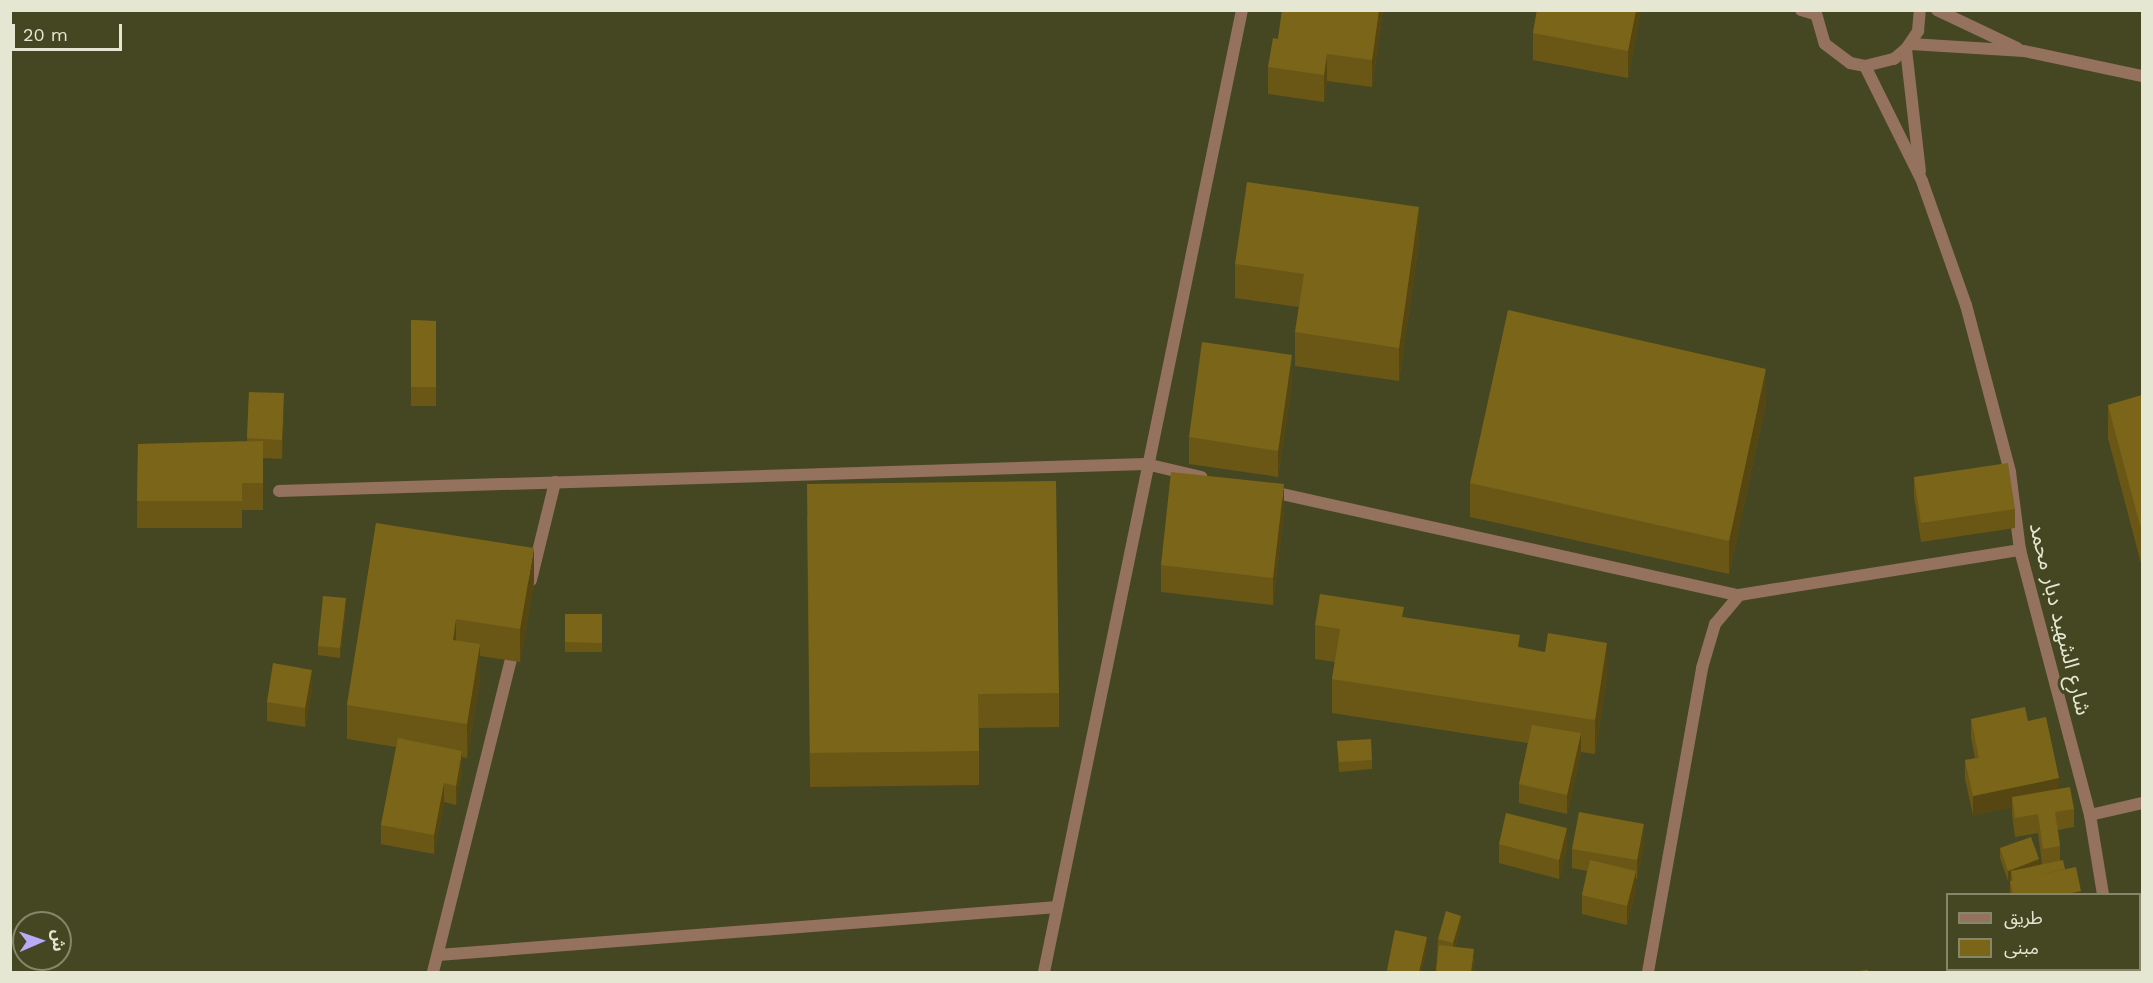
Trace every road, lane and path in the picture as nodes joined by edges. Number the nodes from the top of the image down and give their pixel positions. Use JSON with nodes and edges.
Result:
{"nodes":[{"id":1,"x":1242,"y":10,"type":"edge"},
{"id":2,"x":1801,"y":10,"type":"edge"},
{"id":3,"x":1920,"y":10,"type":"edge"},
{"id":4,"x":1937,"y":10,"type":"edge"},
{"id":5,"x":1815,"y":12,"type":"edge"},
{"id":6,"x":1908,"y":47,"type":"junction"},
{"id":7,"x":2024,"y":51,"type":"junction"},
{"id":8,"x":1865,"y":66,"type":"junction"},
{"id":9,"x":2142,"y":76,"type":"edge"},
{"id":10,"x":1922,"y":181,"type":"junction"},
{"id":11,"x":1146,"y":464,"type":"junction"},
{"id":12,"x":1216,"y":480,"type":"edge"},
{"id":13,"x":555,"y":482,"type":"junction"},
{"id":14,"x":1250,"y":487,"type":"edge"},
{"id":15,"x":279,"y":490,"type":"dead end"},
{"id":16,"x":2020,"y":550,"type":"junction"},
{"id":17,"x":1739,"y":595,"type":"junction"},
{"id":18,"x":526,"y":598,"type":"edge"},
{"id":19,"x":518,"y":632,"type":"edge"},
{"id":20,"x":2142,"y":803,"type":"edge"},
{"id":21,"x":2090,"y":815,"type":"junction"},
{"id":22,"x":2103,"y":893,"type":"edge"},
{"id":23,"x":1057,"y":907,"type":"junction"},
{"id":24,"x":438,"y":955,"type":"junction"},
{"id":25,"x":434,"y":972,"type":"edge"},
{"id":26,"x":1044,"y":972,"type":"edge"},
{"id":27,"x":1648,"y":972,"type":"edge"}],
"edges":[{"from":1,"to":11,"type":"street"},
{"from":2,"to":5,"type":"street"},
{"from":3,"to":6,"type":"street"},
{"from":4,"to":7,"type":"street"},
{"from":5,"to":8,"type":"street"},
{"from":6,"to":7,"type":"street"},
{"from":6,"to":8,"type":"street"},
{"from":6,"to":10,"type":"street"},
{"from":7,"to":9,"type":"street"},
{"from":8,"to":10,"type":"street"},
{"from":10,"to":16,"type":"street","name":"شارع الشهيد دبار محمد"},
{"from":11,"to":12,"type":"street"},
{"from":11,"to":13,"type":"street"},
{"from":11,"to":23,"type":"street"},
{"from":13,"to":15,"type":"street"},
{"from":13,"to":18,"type":"street"},
{"from":14,"to":17,"type":"street"},
{"from":16,"to":17,"type":"street"},
{"from":16,"to":21,"type":"street","name":"شارع الشهيد دبار محمد"},
{"from":17,"to":27,"type":"street"},
{"from":19,"to":24,"type":"street"},
{"from":20,"to":21,"type":"street"},
{"from":21,"to":22,"type":"street","name":"شارع الشهيد دبار محمد"},
{"from":23,"to":24,"type":"street"},
{"from":23,"to":26,"type":"street"},
{"from":24,"to":25,"type":"street"}]}
